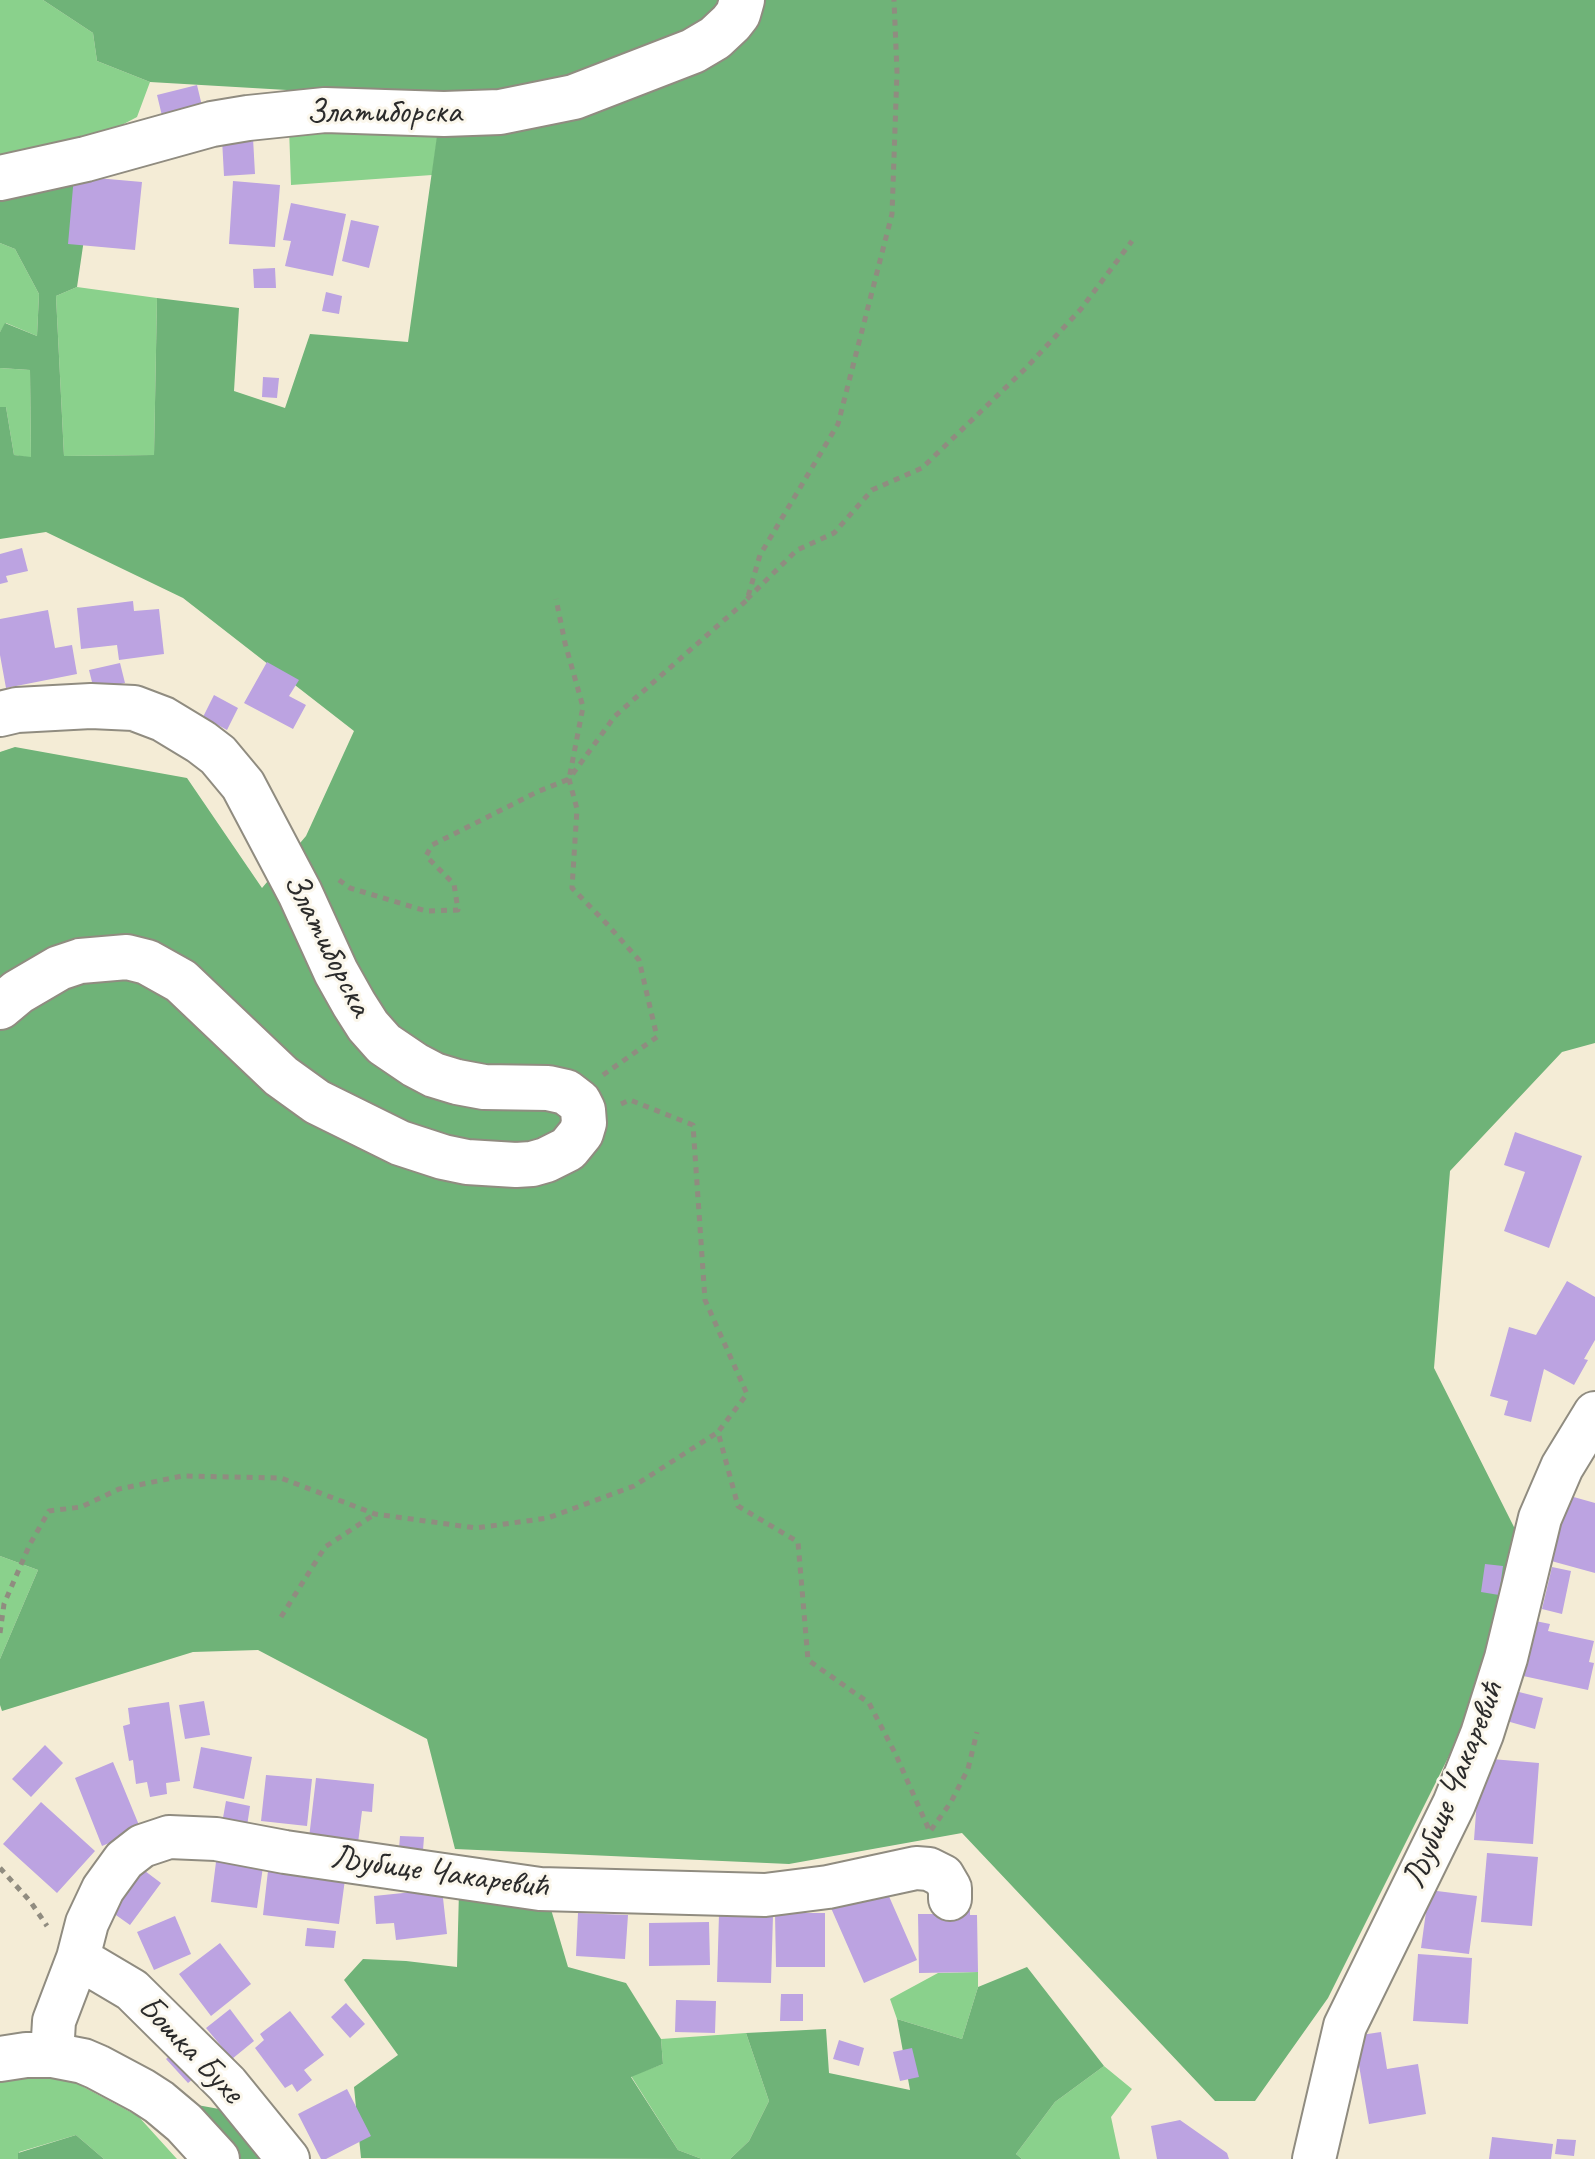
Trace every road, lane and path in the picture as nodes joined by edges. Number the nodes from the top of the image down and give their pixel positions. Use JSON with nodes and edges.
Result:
{"nodes":[{"id":1,"x":742,"y":0,"type":"edge"},
{"id":2,"x":894,"y":0,"type":"edge"},
{"id":3,"x":0,"y":178,"type":"edge"},
{"id":4,"x":1132,"y":241,"type":"dead end"},
{"id":5,"x":556,"y":599,"type":"dead end"},
{"id":6,"x":747,"y":600,"type":"junction"},
{"id":7,"x":0,"y":714,"type":"edge"},
{"id":8,"x":569,"y":779,"type":"junction"},
{"id":9,"x":338,"y":880,"type":"dead end"},
{"id":10,"x":0,"y":1007,"type":"edge"},
{"id":11,"x":578,"y":1109,"type":"junction"},
{"id":12,"x":1595,"y":1413,"type":"edge"},
{"id":13,"x":718,"y":1432,"type":"junction"},
{"id":14,"x":375,"y":1514,"type":"junction"},
{"id":15,"x":281,"y":1617,"type":"dead end"},
{"id":16,"x":0,"y":1633,"type":"edge"},
{"id":17,"x":977,"y":1732,"type":"dead end"},
{"id":18,"x":936,"y":1867,"type":"junction"},
{"id":19,"x":0,"y":1868,"type":"edge"},
{"id":20,"x":78,"y":1958,"type":"junction"},
{"id":21,"x":52,"y":2055,"type":"junction"},
{"id":22,"x":0,"y":2059,"type":"edge"},
{"id":23,"x":217,"y":2159,"type":"edge"},
{"id":24,"x":288,"y":2159,"type":"edge"},
{"id":25,"x":1314,"y":2159,"type":"edge"}],
"edges":[{"from":1,"to":3,"type":"street","name":"Златиборска"},
{"from":2,"to":6,"type":"path"},
{"from":4,"to":6,"type":"path"},
{"from":5,"to":8,"type":"path"},
{"from":6,"to":8,"type":"path"},
{"from":7,"to":11,"type":"street","name":"Златиборска"},
{"from":8,"to":9,"type":"path"},
{"from":8,"to":11,"type":"path"},
{"from":10,"to":11,"type":"street"},
{"from":11,"to":13,"type":"path"},
{"from":12,"to":25,"type":"street","name":"Љубице Чакаревић"},
{"from":13,"to":14,"type":"path"},
{"from":13,"to":18,"type":"path"},
{"from":14,"to":15,"type":"path"},
{"from":14,"to":16,"type":"path"},
{"from":17,"to":18,"type":"path"},
{"from":18,"to":20,"type":"street","name":"Љубице Чакаревић"},
{"from":19,"to":20,"type":"path"},
{"from":20,"to":21,"type":"street","name":"Љубице Чакаревић"},
{"from":20,"to":24,"type":"street","name":"Бошка Бухе"},
{"from":21,"to":22,"type":"street"},
{"from":21,"to":23,"type":"street"}]}
